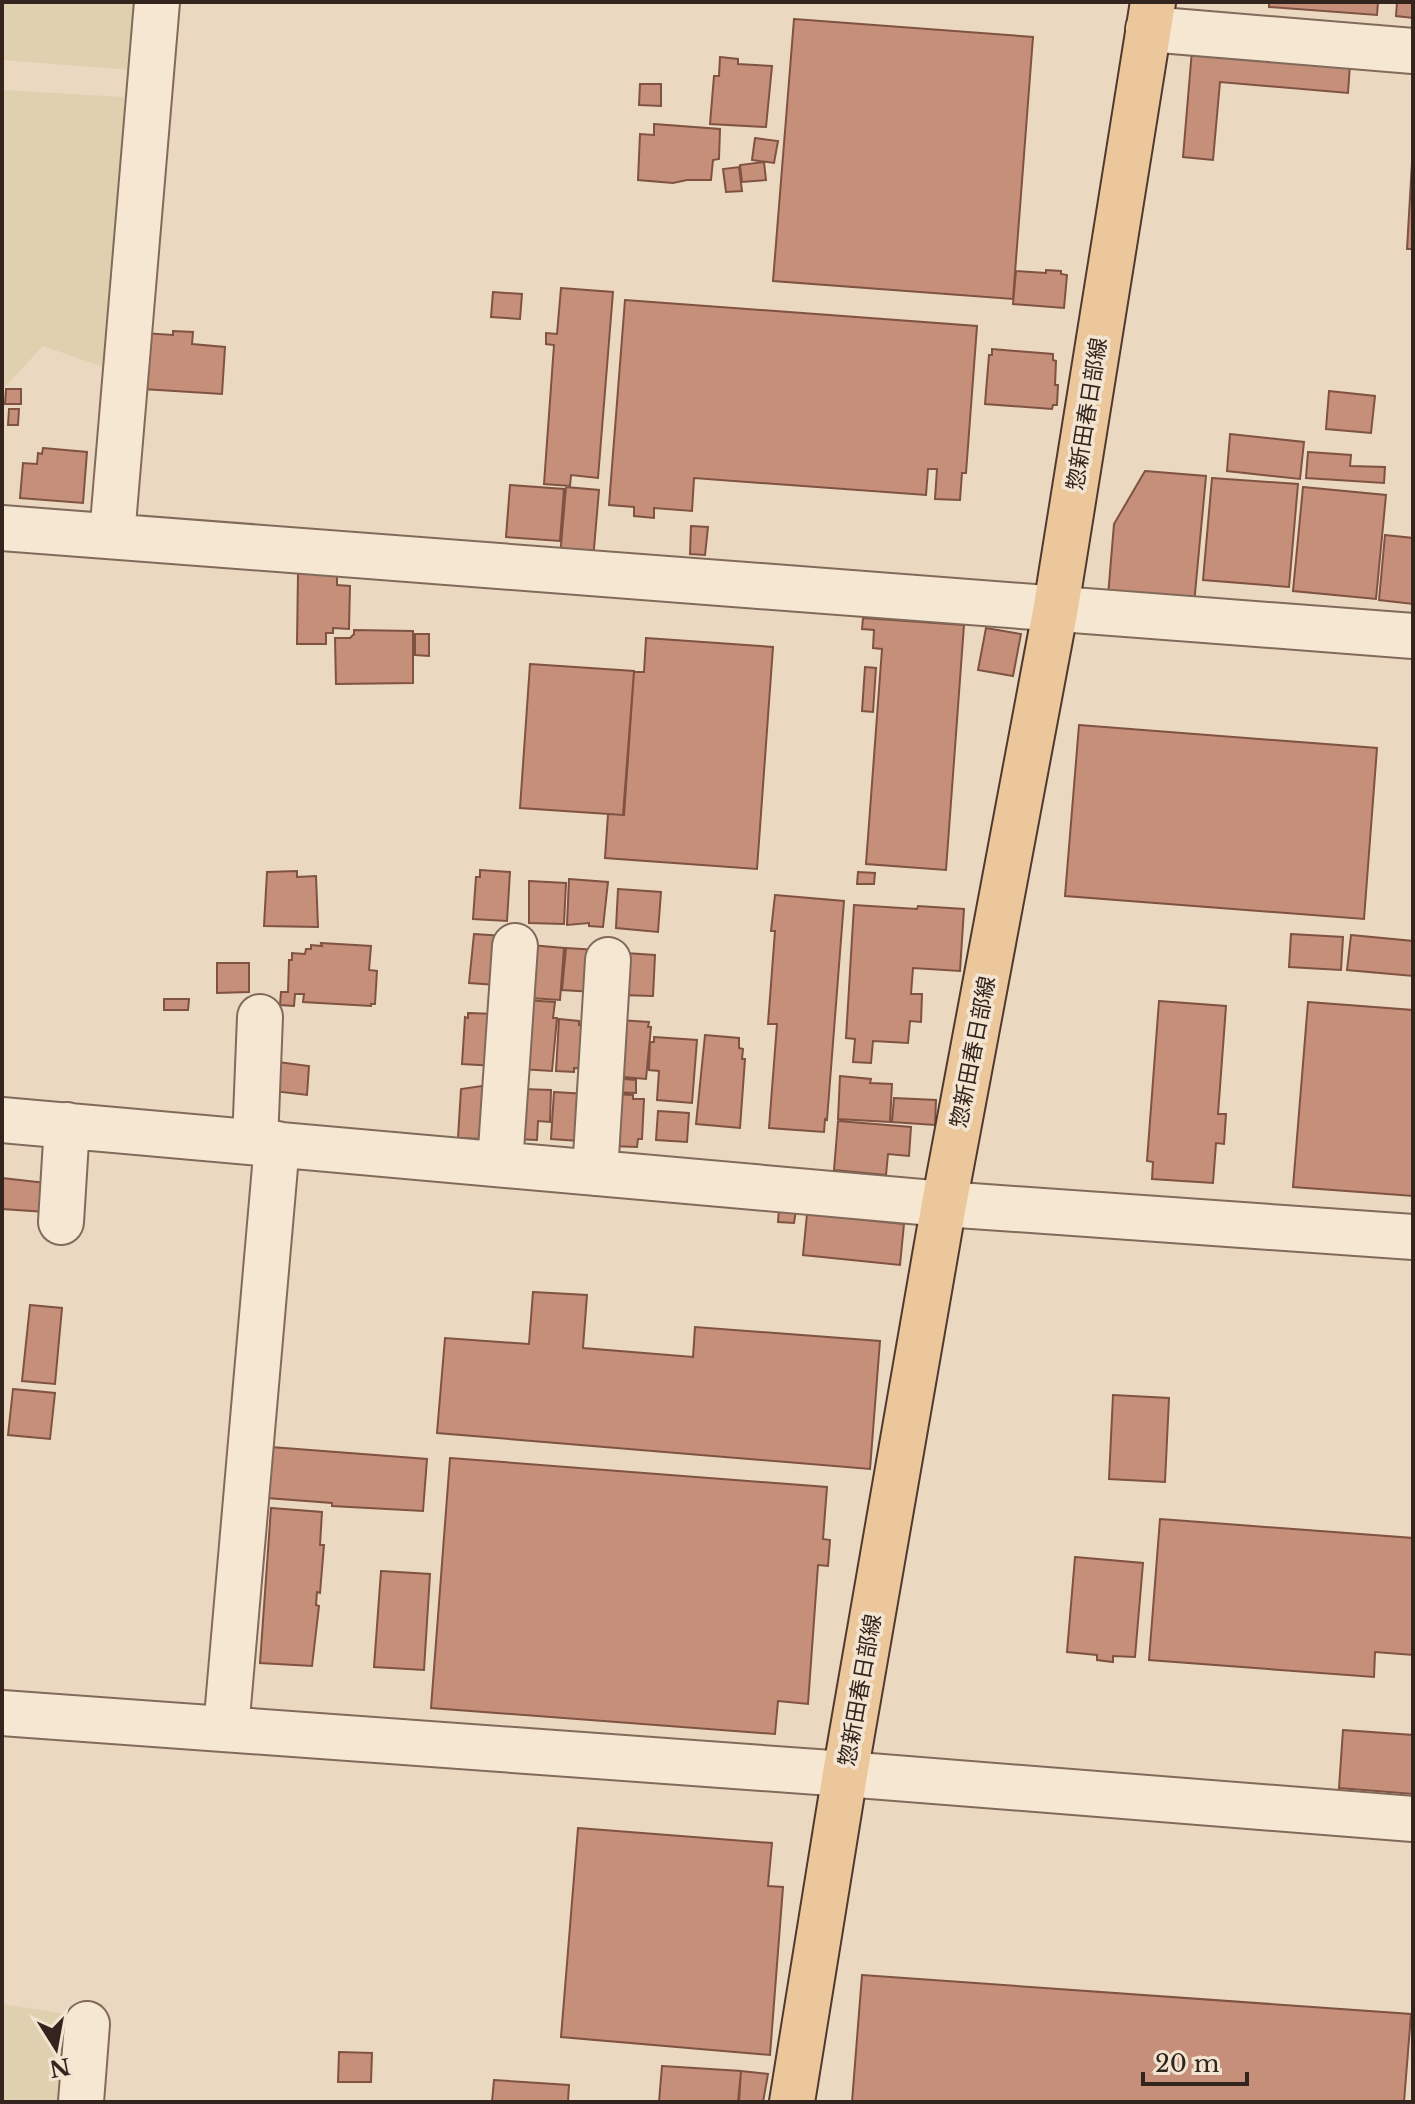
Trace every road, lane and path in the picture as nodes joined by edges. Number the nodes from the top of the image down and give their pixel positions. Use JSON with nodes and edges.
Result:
{"nodes":[{"id":1,"x":157,"y":2,"type":"edge"},
{"id":2,"x":1150,"y":16,"type":"edge"},
{"id":3,"x":1413,"y":51,"type":"edge"},
{"id":4,"x":2,"y":528,"type":"edge"},
{"id":5,"x":112,"y":536,"type":"junction"},
{"id":6,"x":1056,"y":607,"type":"junction"},
{"id":7,"x":1413,"y":636,"type":"edge"},
{"id":8,"x":515,"y":946,"type":"dead end"},
{"id":9,"x":608,"y":960,"type":"dead end"},
{"id":10,"x":260,"y":1017,"type":"dead end"},
{"id":11,"x":2,"y":1120,"type":"edge"},
{"id":12,"x":67,"y":1125,"type":"junction"},
{"id":13,"x":266,"y":1143,"type":"junction"},
{"id":14,"x":500,"y":1164,"type":"junction"},
{"id":15,"x":595,"y":1173,"type":"junction"},
{"id":16,"x":944,"y":1204,"type":"junction"},
{"id":17,"x":61,"y":1222,"type":"dead end"},
{"id":18,"x":1413,"y":1237,"type":"edge"},
{"id":19,"x":2,"y":1713,"type":"edge"},
{"id":20,"x":226,"y":1729,"type":"junction"},
{"id":21,"x":845,"y":1774,"type":"junction"},
{"id":22,"x":1413,"y":1819,"type":"edge"},
{"id":23,"x":87,"y":2024,"type":"dead end"},
{"id":24,"x":81,"y":2102,"type":"edge"},
{"id":25,"x":792,"y":2102,"type":"edge"}],
"edges":[{"from":1,"to":5,"type":"street"},
{"from":2,"to":3,"type":"street"},
{"from":2,"to":6,"type":"main road","name":"惣新田春日部線"},
{"from":4,"to":5,"type":"street"},
{"from":5,"to":6,"type":"street"},
{"from":6,"to":7,"type":"street"},
{"from":6,"to":16,"type":"main road","name":"惣新田春日部線"},
{"from":8,"to":14,"type":"street"},
{"from":9,"to":15,"type":"street"},
{"from":10,"to":13,"type":"street"},
{"from":11,"to":12,"type":"street"},
{"from":12,"to":13,"type":"street"},
{"from":12,"to":17,"type":"street"},
{"from":13,"to":14,"type":"street"},
{"from":13,"to":20,"type":"street"},
{"from":14,"to":15,"type":"street"},
{"from":15,"to":16,"type":"street"},
{"from":16,"to":18,"type":"street"},
{"from":16,"to":21,"type":"main road","name":"惣新田春日部線"},
{"from":19,"to":20,"type":"street"},
{"from":20,"to":21,"type":"street"},
{"from":21,"to":22,"type":"street"},
{"from":21,"to":25,"type":"main road","name":"惣新田春日部線"},
{"from":23,"to":24,"type":"street"}]}
